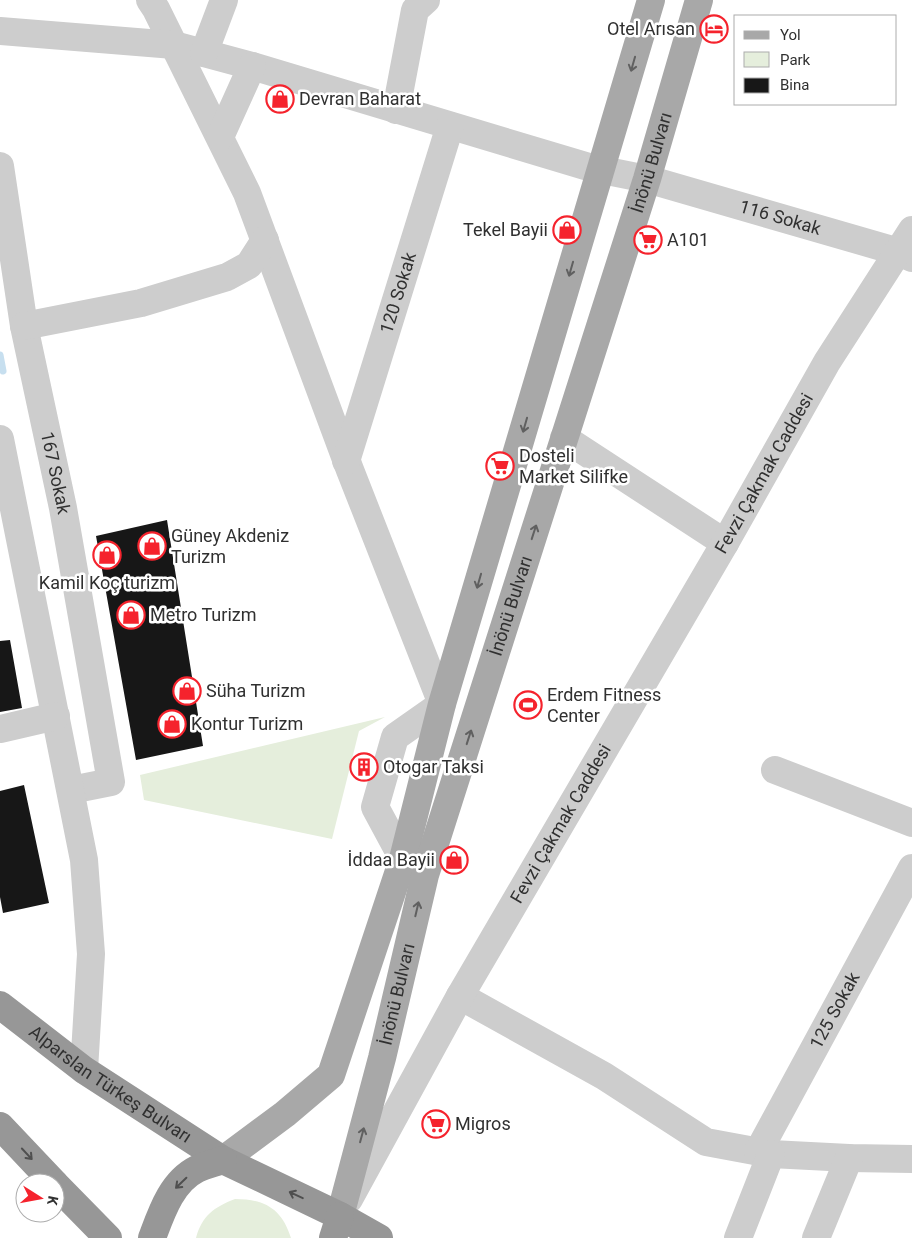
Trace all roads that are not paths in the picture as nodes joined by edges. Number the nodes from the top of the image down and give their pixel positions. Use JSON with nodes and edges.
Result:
{"nodes":[{"id":1,"x":150,"y":0,"type":"edge"},
{"id":2,"x":224,"y":0,"type":"edge"},
{"id":3,"x":426,"y":0,"type":"edge"},
{"id":4,"x":651,"y":0,"type":"edge"},
{"id":5,"x":699,"y":0,"type":"edge"},
{"id":6,"x":0,"y":31,"type":"edge"},
{"id":7,"x":174,"y":45,"type":"junction"},
{"id":8,"x":204,"y":53,"type":"junction"},
{"id":9,"x":252,"y":66,"type":"junction"},
{"id":10,"x":396,"y":110,"type":"junction"},
{"id":11,"x":450,"y":126,"type":"junction"},
{"id":12,"x":220,"y":137,"type":"junction"},
{"id":13,"x":0,"y":166,"type":"edge"},
{"id":14,"x":600,"y":170,"type":"junction"},
{"id":15,"x":647,"y":179,"type":"junction"},
{"id":16,"x":265,"y":240,"type":"junction"},
{"id":17,"x":908,"y":247,"type":"edge"},
{"id":18,"x":24,"y":326,"type":"junction"},
{"id":19,"x":564,"y":438,"type":"junction"},
{"id":20,"x":0,"y":439,"type":"edge"},
{"id":21,"x":346,"y":460,"type":"junction"},
{"id":22,"x":9,"y":527,"type":"edge"},
{"id":23,"x":726,"y":543,"type":"junction"},
{"id":24,"x":442,"y":704,"type":"junction"},
{"id":25,"x":56,"y":716,"type":"junction"},
{"id":26,"x":0,"y":729,"type":"edge"},
{"id":27,"x":775,"y":770,"type":"dead end"},
{"id":28,"x":70,"y":790,"type":"junction"},
{"id":29,"x":912,"y":823,"type":"edge"},
{"id":30,"x":403,"y":859,"type":"junction"},
{"id":31,"x":912,"y":868,"type":"edge"},
{"id":32,"x":460,"y":996,"type":"junction"},
{"id":33,"x":0,"y":1005,"type":"edge"},
{"id":34,"x":84,"y":1070,"type":"junction"},
{"id":35,"x":0,"y":1126,"type":"edge"},
{"id":36,"x":765,"y":1153,"type":"junction"},
{"id":37,"x":850,"y":1158,"type":"junction"},
{"id":38,"x":912,"y":1159,"type":"edge"},
{"id":39,"x":223,"y":1160,"type":"junction"},
{"id":40,"x":45,"y":1173,"type":"edge"},
{"id":41,"x":65,"y":1197,"type":"edge"},
{"id":42,"x":337,"y":1227,"type":"edge"},
{"id":43,"x":87,"y":1228,"type":"edge"},
{"id":44,"x":108,"y":1238,"type":"edge"},
{"id":45,"x":152,"y":1238,"type":"edge"},
{"id":46,"x":380,"y":1238,"type":"edge"},
{"id":47,"x":738,"y":1238,"type":"edge"},
{"id":48,"x":816,"y":1238,"type":"edge"}],
"edges":[{"from":1,"to":7,"type":"street"},
{"from":2,"to":8,"type":"street"},
{"from":3,"to":10,"type":"street"},
{"from":4,"to":14,"type":"main road","name":"İnönü Bulvarı","one_way":true},
{"from":5,"to":15,"type":"main road","name":"İnönü Bulvarı"},
{"from":6,"to":7,"type":"street","name":"116 Sokak"},
{"from":7,"to":8,"type":"street","name":"116 Sokak"},
{"from":7,"to":12,"type":"street"},
{"from":8,"to":9,"type":"street","name":"116 Sokak"},
{"from":9,"to":10,"type":"street","name":"116 Sokak"},
{"from":9,"to":12,"type":"street"},
{"from":10,"to":11,"type":"street","name":"116 Sokak"},
{"from":11,"to":14,"type":"street","name":"116 Sokak"},
{"from":11,"to":21,"type":"street","name":"120 Sokak"},
{"from":12,"to":16,"type":"street"},
{"from":13,"to":18,"type":"street","name":"167 Sokak"},
{"from":14,"to":15,"type":"street","name":"116 Sokak"},
{"from":14,"to":24,"type":"main road","name":"İnönü Bulvarı","one_way":true},
{"from":15,"to":17,"type":"street","name":"116 Sokak"},
{"from":15,"to":19,"type":"main road","name":"İnönü Bulvarı"},
{"from":16,"to":18,"type":"street"},
{"from":16,"to":21,"type":"street"},
{"from":17,"to":23,"type":"street","name":"Fevzi Çakmak Caddesi"},
{"from":18,"to":28,"type":"street","name":"167 Sokak"},
{"from":19,"to":23,"type":"street"},
{"from":42,"to":19,"type":"main road","name":"İnönü Bulvarı","one_way":true},
{"from":20,"to":22,"type":"street"},
{"from":21,"to":24,"type":"street"},
{"from":22,"to":25,"type":"street"},
{"from":23,"to":32,"type":"street","name":"Fevzi Çakmak Caddesi"},
{"from":24,"to":30,"type":"main road","name":"İnönü Bulvarı"},
{"from":24,"to":30,"type":"street"},
{"from":25,"to":26,"type":"street"},
{"from":25,"to":28,"type":"street"},
{"from":27,"to":29,"type":"street"},
{"from":28,"to":34,"type":"street"},
{"from":30,"to":39,"type":"main road","name":"İnönü Bulvarı"},
{"from":31,"to":36,"type":"street","name":"125 Sokak"},
{"from":32,"to":36,"type":"street"},
{"from":32,"to":42,"type":"street","name":"Fevzi Çakmak Caddesi"},
{"from":33,"to":34,"type":"highway","name":"Alparslan Türkeş Bulvarı"},
{"from":34,"to":39,"type":"highway","name":"Alparslan Türkeş Bulvarı"},
{"from":35,"to":40,"type":"highway","one_way":true},
{"from":36,"to":37,"type":"street"},
{"from":36,"to":47,"type":"street","name":"125 Sokak"},
{"from":37,"to":38,"type":"street"},
{"from":37,"to":48,"type":"street"},
{"from":42,"to":39,"type":"highway","name":"Alparslan Türkeş Bulvarı","one_way":true},
{"from":39,"to":45,"type":"highway","one_way":true},
{"from":41,"to":43,"type":"highway"},
{"from":42,"to":46,"type":"highway","name":"Alparslan Türkeş Bulvarı"},
{"from":43,"to":44,"type":"highway"}]}
